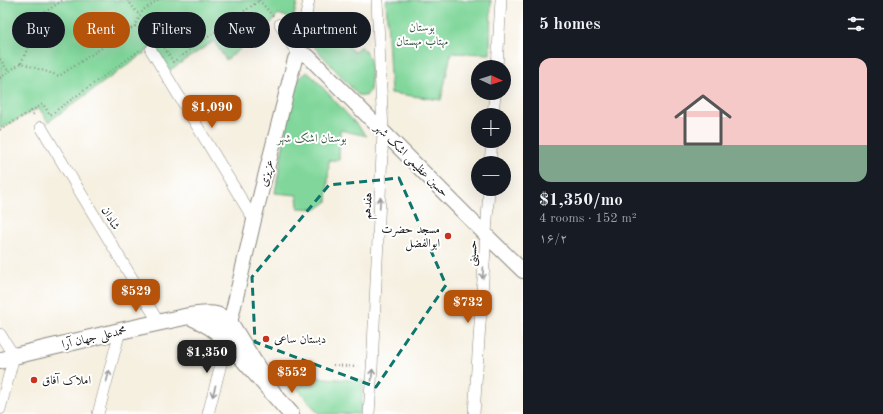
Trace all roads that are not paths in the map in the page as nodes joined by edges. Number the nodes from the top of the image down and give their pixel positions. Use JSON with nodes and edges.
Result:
{"nodes":[{"id":1,"x":309,"y":0,"type":"edge"},
{"id":2,"x":377,"y":0,"type":"edge"},
{"id":3,"x":501,"y":0,"type":"edge"},
{"id":4,"x":151,"y":48,"type":"edge"},
{"id":5,"x":294,"y":48,"type":"edge"},
{"id":6,"x":298,"y":55,"type":"junction"},
{"id":7,"x":497,"y":60,"type":"edge"},
{"id":8,"x":41,"y":127,"type":"road end"},
{"id":9,"x":383,"y":132,"type":"junction"},
{"id":10,"x":489,"y":196,"type":"edge"},
{"id":11,"x":254,"y":220,"type":"junction"},
{"id":12,"x":486,"y":234,"type":"junction"},
{"id":13,"x":523,"y":270,"type":"edge"},
{"id":14,"x":189,"y":316,"type":"junction"},
{"id":15,"x":159,"y":323,"type":"junction"},
{"id":16,"x":230,"y":323,"type":"junction"},
{"id":17,"x":120,"y":331,"type":"junction"},
{"id":18,"x":0,"y":334,"type":"edge"},
{"id":19,"x":227,"y":341,"type":"junction"},
{"id":20,"x":7,"y":359,"type":"edge"},
{"id":21,"x":273,"y":393,"type":"junction"},
{"id":22,"x":0,"y":409,"type":"edge"},
{"id":23,"x":98,"y":414,"type":"edge"},
{"id":24,"x":208,"y":414,"type":"edge"},
{"id":25,"x":291,"y":414,"type":"edge"},
{"id":26,"x":369,"y":414,"type":"edge"},
{"id":27,"x":474,"y":414,"type":"edge"}],
"edges":[{"from":1,"to":6,"type":"street","name":"عزیزی"},
{"from":2,"to":9,"type":"street","name":"هفدهم"},
{"from":3,"to":7,"type":"street"},
{"from":4,"to":11,"type":"street"},
{"from":5,"to":6,"type":"street"},
{"from":6,"to":9,"type":"street","name":"حسین عظیمی اشک شهر"},
{"from":6,"to":11,"type":"street","name":"عزیزی"},
{"from":8,"to":15,"type":"street","name":"شادان"},
{"from":9,"to":12,"type":"street","name":"حسین عظیمی اشک شهر"},
{"from":26,"to":9,"type":"street","name":"هفدهم","one_way":true},
{"from":10,"to":12,"type":"street","name":"حسینی"},
{"from":11,"to":16,"type":"street","name":"عزیزی"},
{"from":12,"to":13,"type":"street","name":"حسین عظیمی اشک شهر"},
{"from":12,"to":27,"type":"street","name":"حسینی","one_way":true},
{"from":14,"to":15,"type":"main road","name":"محمدعلی جهان آرا"},
{"from":14,"to":16,"type":"main road","name":"محمدعلی جهان آرا"},
{"from":14,"to":19,"type":"main road"},
{"from":15,"to":17,"type":"main road","name":"محمدعلی جهان آرا"},
{"from":16,"to":21,"type":"main road"},
{"from":17,"to":20,"type":"main road","name":"محمدعلی جهان آرا"},
{"from":23,"to":17,"type":"street","one_way":true},
{"from":18,"to":20,"type":"street"},
{"from":19,"to":21,"type":"main road"},
{"from":19,"to":24,"type":"street","one_way":true},
{"from":20,"to":22,"type":"street"},
{"from":21,"to":25,"type":"main road"}]}
